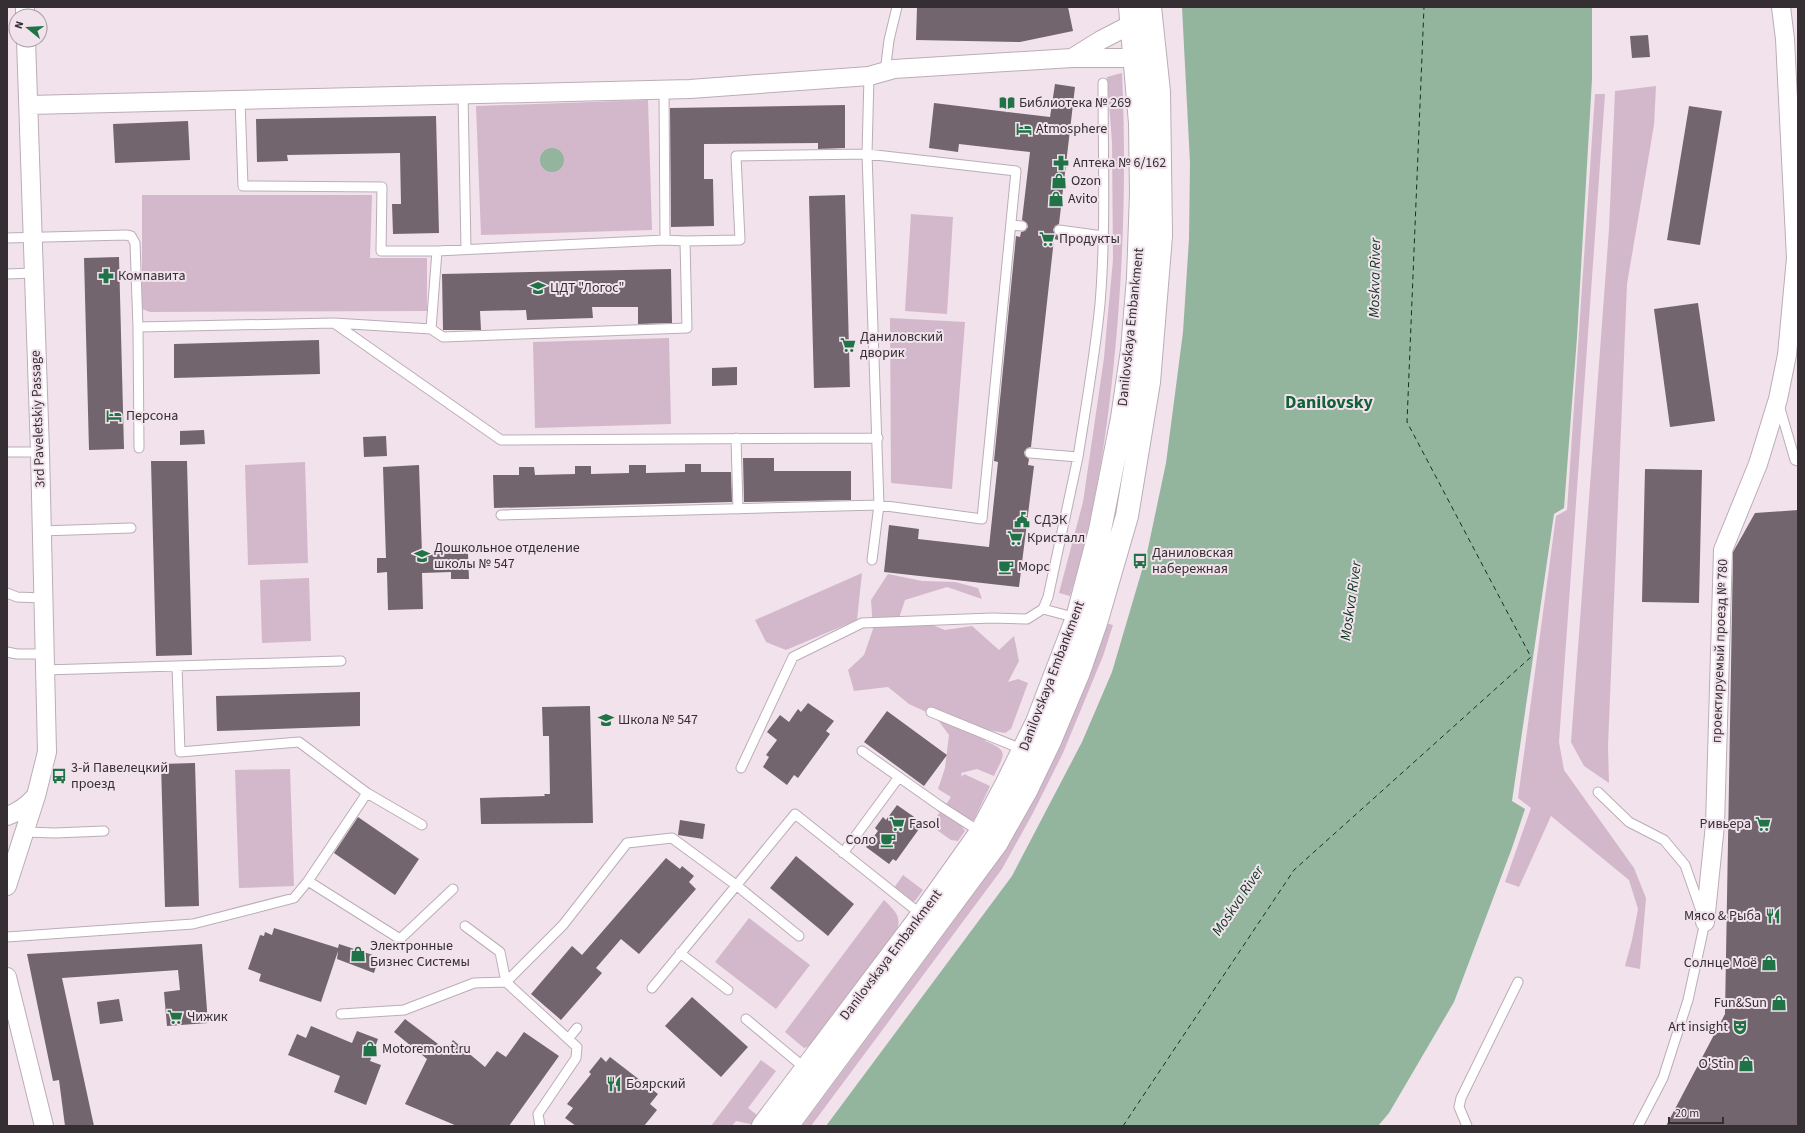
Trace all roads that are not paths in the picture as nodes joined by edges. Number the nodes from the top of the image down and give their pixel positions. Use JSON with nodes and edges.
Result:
{"nodes":[{"id":1,"x":897,"y":7,"type":"edge"},
{"id":2,"x":1150,"y":7,"type":"edge"},
{"id":3,"x":1781,"y":7,"type":"edge"},
{"id":4,"x":1131,"y":16,"type":"edge"},
{"id":5,"x":26,"y":48,"type":"edge"},
{"id":6,"x":1072,"y":58,"type":"junction"},
{"id":7,"x":1135,"y":58,"type":"junction"},
{"id":8,"x":877,"y":74,"type":"junction"},
{"id":9,"x":1103,"y":83,"type":"dead end"},
{"id":10,"x":664,"y":89,"type":"junction"},
{"id":11,"x":463,"y":94,"type":"junction"},
{"id":12,"x":240,"y":100,"type":"junction"},
{"id":13,"x":29,"y":105,"type":"junction"},
{"id":14,"x":1793,"y":114,"type":"edge"},
{"id":15,"x":867,"y":154,"type":"junction"},
{"id":16,"x":1011,"y":225,"type":"junction"},
{"id":17,"x":1022,"y":226,"type":"dead end"},
{"id":18,"x":1058,"y":230,"type":"dead end"},
{"id":19,"x":1103,"y":236,"type":"junction"},
{"id":20,"x":7,"y":238,"type":"edge"},
{"id":21,"x":33,"y":238,"type":"junction"},
{"id":22,"x":665,"y":240,"type":"junction"},
{"id":23,"x":685,"y":241,"type":"junction"},
{"id":24,"x":466,"y":250,"type":"junction"},
{"id":25,"x":437,"y":251,"type":"junction"},
{"id":26,"x":34,"y":273,"type":"junction"},
{"id":27,"x":7,"y":274,"type":"edge"},
{"id":28,"x":334,"y":323,"type":"junction"},
{"id":29,"x":138,"y":327,"type":"junction"},
{"id":30,"x":430,"y":329,"type":"junction"},
{"id":31,"x":1778,"y":399,"type":"junction"},
{"id":32,"x":736,"y":438,"type":"junction"},
{"id":33,"x":878,"y":438,"type":"junction"},
{"id":34,"x":139,"y":448,"type":"dead end"},
{"id":35,"x":7,"y":452,"type":"edge"},
{"id":36,"x":40,"y":452,"type":"junction"},
{"id":37,"x":1030,"y":453,"type":"dead end"},
{"id":38,"x":1078,"y":456,"type":"junction"},
{"id":39,"x":1798,"y":461,"type":"edge"},
{"id":40,"x":879,"y":505,"type":"junction"},
{"id":41,"x":738,"y":509,"type":"junction"},
{"id":42,"x":501,"y":515,"type":"dead end"},
{"id":43,"x":131,"y":528,"type":"dead end"},
{"id":44,"x":41,"y":531,"type":"junction"},
{"id":45,"x":872,"y":560,"type":"dead end"},
{"id":46,"x":7,"y":593,"type":"edge"},
{"id":47,"x":43,"y":598,"type":"junction"},
{"id":48,"x":1043,"y":609,"type":"junction"},
{"id":49,"x":1077,"y":618,"type":"junction"},
{"id":50,"x":7,"y":652,"type":"edge"},
{"id":51,"x":341,"y":661,"type":"dead end"},
{"id":52,"x":45,"y":662,"type":"junction"},
{"id":53,"x":177,"y":666,"type":"junction"},
{"id":54,"x":931,"y":712,"type":"dead end"},
{"id":55,"x":862,"y":750,"type":"dead end"},
{"id":56,"x":1024,"y":750,"type":"junction"},
{"id":57,"x":741,"y":768,"type":"dead end"},
{"id":58,"x":899,"y":777,"type":"junction"},
{"id":59,"x":1598,"y":792,"type":"dead end"},
{"id":60,"x":367,"y":793,"type":"junction"},
{"id":61,"x":36,"y":796,"type":"junction"},
{"id":62,"x":7,"y":816,"type":"edge"},
{"id":63,"x":422,"y":825,"type":"dead end"},
{"id":64,"x":104,"y":831,"type":"dead end"},
{"id":65,"x":25,"y":832,"type":"junction"},
{"id":66,"x":988,"y":838,"type":"junction"},
{"id":67,"x":844,"y":853,"type":"junction"},
{"id":68,"x":308,"y":881,"type":"junction"},
{"id":69,"x":7,"y":886,"type":"edge"},
{"id":70,"x":736,"y":886,"type":"junction"},
{"id":71,"x":453,"y":889,"type":"dead end"},
{"id":72,"x":929,"y":921,"type":"junction"},
{"id":73,"x":1705,"y":922,"type":"junction"},
{"id":74,"x":465,"y":926,"type":"dead end"},
{"id":75,"x":798,"y":936,"type":"dead end"},
{"id":76,"x":7,"y":937,"type":"edge"},
{"id":77,"x":680,"y":953,"type":"junction"},
{"id":78,"x":7,"y":977,"type":"edge"},
{"id":79,"x":506,"y":982,"type":"junction"},
{"id":80,"x":1518,"y":982,"type":"dead end"},
{"id":81,"x":652,"y":988,"type":"dead end"},
{"id":82,"x":728,"y":990,"type":"dead end"},
{"id":83,"x":341,"y":1014,"type":"dead end"},
{"id":84,"x":746,"y":1019,"type":"dead end"},
{"id":85,"x":577,"y":1028,"type":"dead end"},
{"id":86,"x":568,"y":1039,"type":"junction"},
{"id":87,"x":806,"y":1069,"type":"junction"},
{"id":88,"x":44,"y":1126,"type":"edge"},
{"id":89,"x":540,"y":1126,"type":"edge"},
{"id":90,"x":763,"y":1126,"type":"edge"},
{"id":91,"x":787,"y":1126,"type":"edge"},
{"id":92,"x":1467,"y":1126,"type":"edge"},
{"id":93,"x":1638,"y":1126,"type":"edge"}],
"edges":[{"from":1,"to":8,"type":"lane"},
{"from":2,"to":66,"type":"main road","name":"Danilovskaya Embankment"},
{"from":3,"to":14,"type":"street","name":"проектируемый проезд № 780"},
{"from":4,"to":6,"type":"street"},
{"from":4,"to":7,"type":"main road","name":"Danilovskaya Embankment"},
{"from":5,"to":13,"type":"street","name":"3rd Paveletskiy Passage"},
{"from":6,"to":7,"type":"street"},
{"from":6,"to":8,"type":"street"},
{"from":7,"to":49,"type":"main road","name":"Danilovskaya Embankment"},
{"from":8,"to":10,"type":"street"},
{"from":8,"to":15,"type":"lane"},
{"from":9,"to":19,"type":"lane"},
{"from":10,"to":11,"type":"street"},
{"from":10,"to":22,"type":"lane"},
{"from":11,"to":12,"type":"street"},
{"from":11,"to":24,"type":"lane"},
{"from":12,"to":13,"type":"street"},
{"from":12,"to":25,"type":"lane"},
{"from":13,"to":21,"type":"street","name":"3rd Paveletskiy Passage"},
{"from":14,"to":31,"type":"street","name":"проектируемый проезд № 780"},
{"from":15,"to":16,"type":"lane"},
{"from":15,"to":23,"type":"lane"},
{"from":15,"to":33,"type":"lane"},
{"from":16,"to":17,"type":"lane"},
{"from":16,"to":40,"type":"lane"},
{"from":18,"to":19,"type":"lane"},
{"from":19,"to":38,"type":"lane"},
{"from":20,"to":21,"type":"lane"},
{"from":21,"to":26,"type":"street","name":"3rd Paveletskiy Passage"},
{"from":21,"to":29,"type":"lane"},
{"from":22,"to":23,"type":"lane"},
{"from":22,"to":24,"type":"lane"},
{"from":23,"to":30,"type":"lane"},
{"from":24,"to":25,"type":"lane"},
{"from":25,"to":30,"type":"lane"},
{"from":26,"to":27,"type":"lane"},
{"from":26,"to":36,"type":"street","name":"3rd Paveletskiy Passage"},
{"from":28,"to":29,"type":"lane"},
{"from":28,"to":30,"type":"lane"},
{"from":28,"to":32,"type":"lane"},
{"from":29,"to":34,"type":"lane"},
{"from":31,"to":39,"type":"lane"},
{"from":31,"to":73,"type":"street","name":"проектируемый проезд № 780"},
{"from":32,"to":33,"type":"lane"},
{"from":32,"to":41,"type":"lane"},
{"from":33,"to":40,"type":"lane"},
{"from":35,"to":36,"type":"lane"},
{"from":36,"to":44,"type":"street","name":"3rd Paveletskiy Passage"},
{"from":37,"to":38,"type":"lane"},
{"from":38,"to":48,"type":"lane"},
{"from":40,"to":41,"type":"lane"},
{"from":40,"to":45,"type":"lane"},
{"from":41,"to":42,"type":"lane"},
{"from":43,"to":44,"type":"lane"},
{"from":44,"to":47,"type":"street","name":"3rd Paveletskiy Passage"},
{"from":46,"to":47,"type":"lane"},
{"from":47,"to":52,"type":"street","name":"3rd Paveletskiy Passage"},
{"from":48,"to":49,"type":"lane"},
{"from":48,"to":57,"type":"lane"},
{"from":49,"to":56,"type":"main road","name":"Danilovskaya Embankment"},
{"from":50,"to":52,"type":"lane"},
{"from":51,"to":53,"type":"lane"},
{"from":52,"to":53,"type":"lane"},
{"from":52,"to":61,"type":"street","name":"3rd Paveletskiy Passage"},
{"from":53,"to":60,"type":"lane"},
{"from":54,"to":56,"type":"lane"},
{"from":55,"to":58,"type":"lane"},
{"from":56,"to":66,"type":"main road","name":"Danilovskaya Embankment"},
{"from":58,"to":66,"type":"lane"},
{"from":58,"to":67,"type":"lane"},
{"from":59,"to":73,"type":"lane"},
{"from":60,"to":63,"type":"lane"},
{"from":60,"to":68,"type":"lane"},
{"from":61,"to":62,"type":"street"},
{"from":61,"to":65,"type":"street"},
{"from":64,"to":65,"type":"lane"},
{"from":65,"to":69,"type":"street"},
{"from":66,"to":72,"type":"main road","name":"Danilovskaya Embankment"},
{"from":67,"to":70,"type":"lane"},
{"from":67,"to":72,"type":"lane"},
{"from":68,"to":71,"type":"lane"},
{"from":68,"to":76,"type":"lane"},
{"from":70,"to":75,"type":"lane"},
{"from":70,"to":77,"type":"lane"},
{"from":70,"to":79,"type":"lane"},
{"from":72,"to":87,"type":"main road","name":"Danilovskaya Embankment"},
{"from":72,"to":91,"type":"main road","name":"Danilovskaya Embankment"},
{"from":73,"to":93,"type":"lane"},
{"from":74,"to":79,"type":"lane"},
{"from":77,"to":81,"type":"lane"},
{"from":77,"to":82,"type":"lane"},
{"from":78,"to":88,"type":"street"},
{"from":79,"to":83,"type":"lane"},
{"from":79,"to":86,"type":"lane"},
{"from":80,"to":92,"type":"lane"},
{"from":84,"to":87,"type":"lane"},
{"from":85,"to":86,"type":"lane"},
{"from":86,"to":89,"type":"lane"},
{"from":87,"to":90,"type":"main road","name":"Danilovskaya Embankment"}]}
